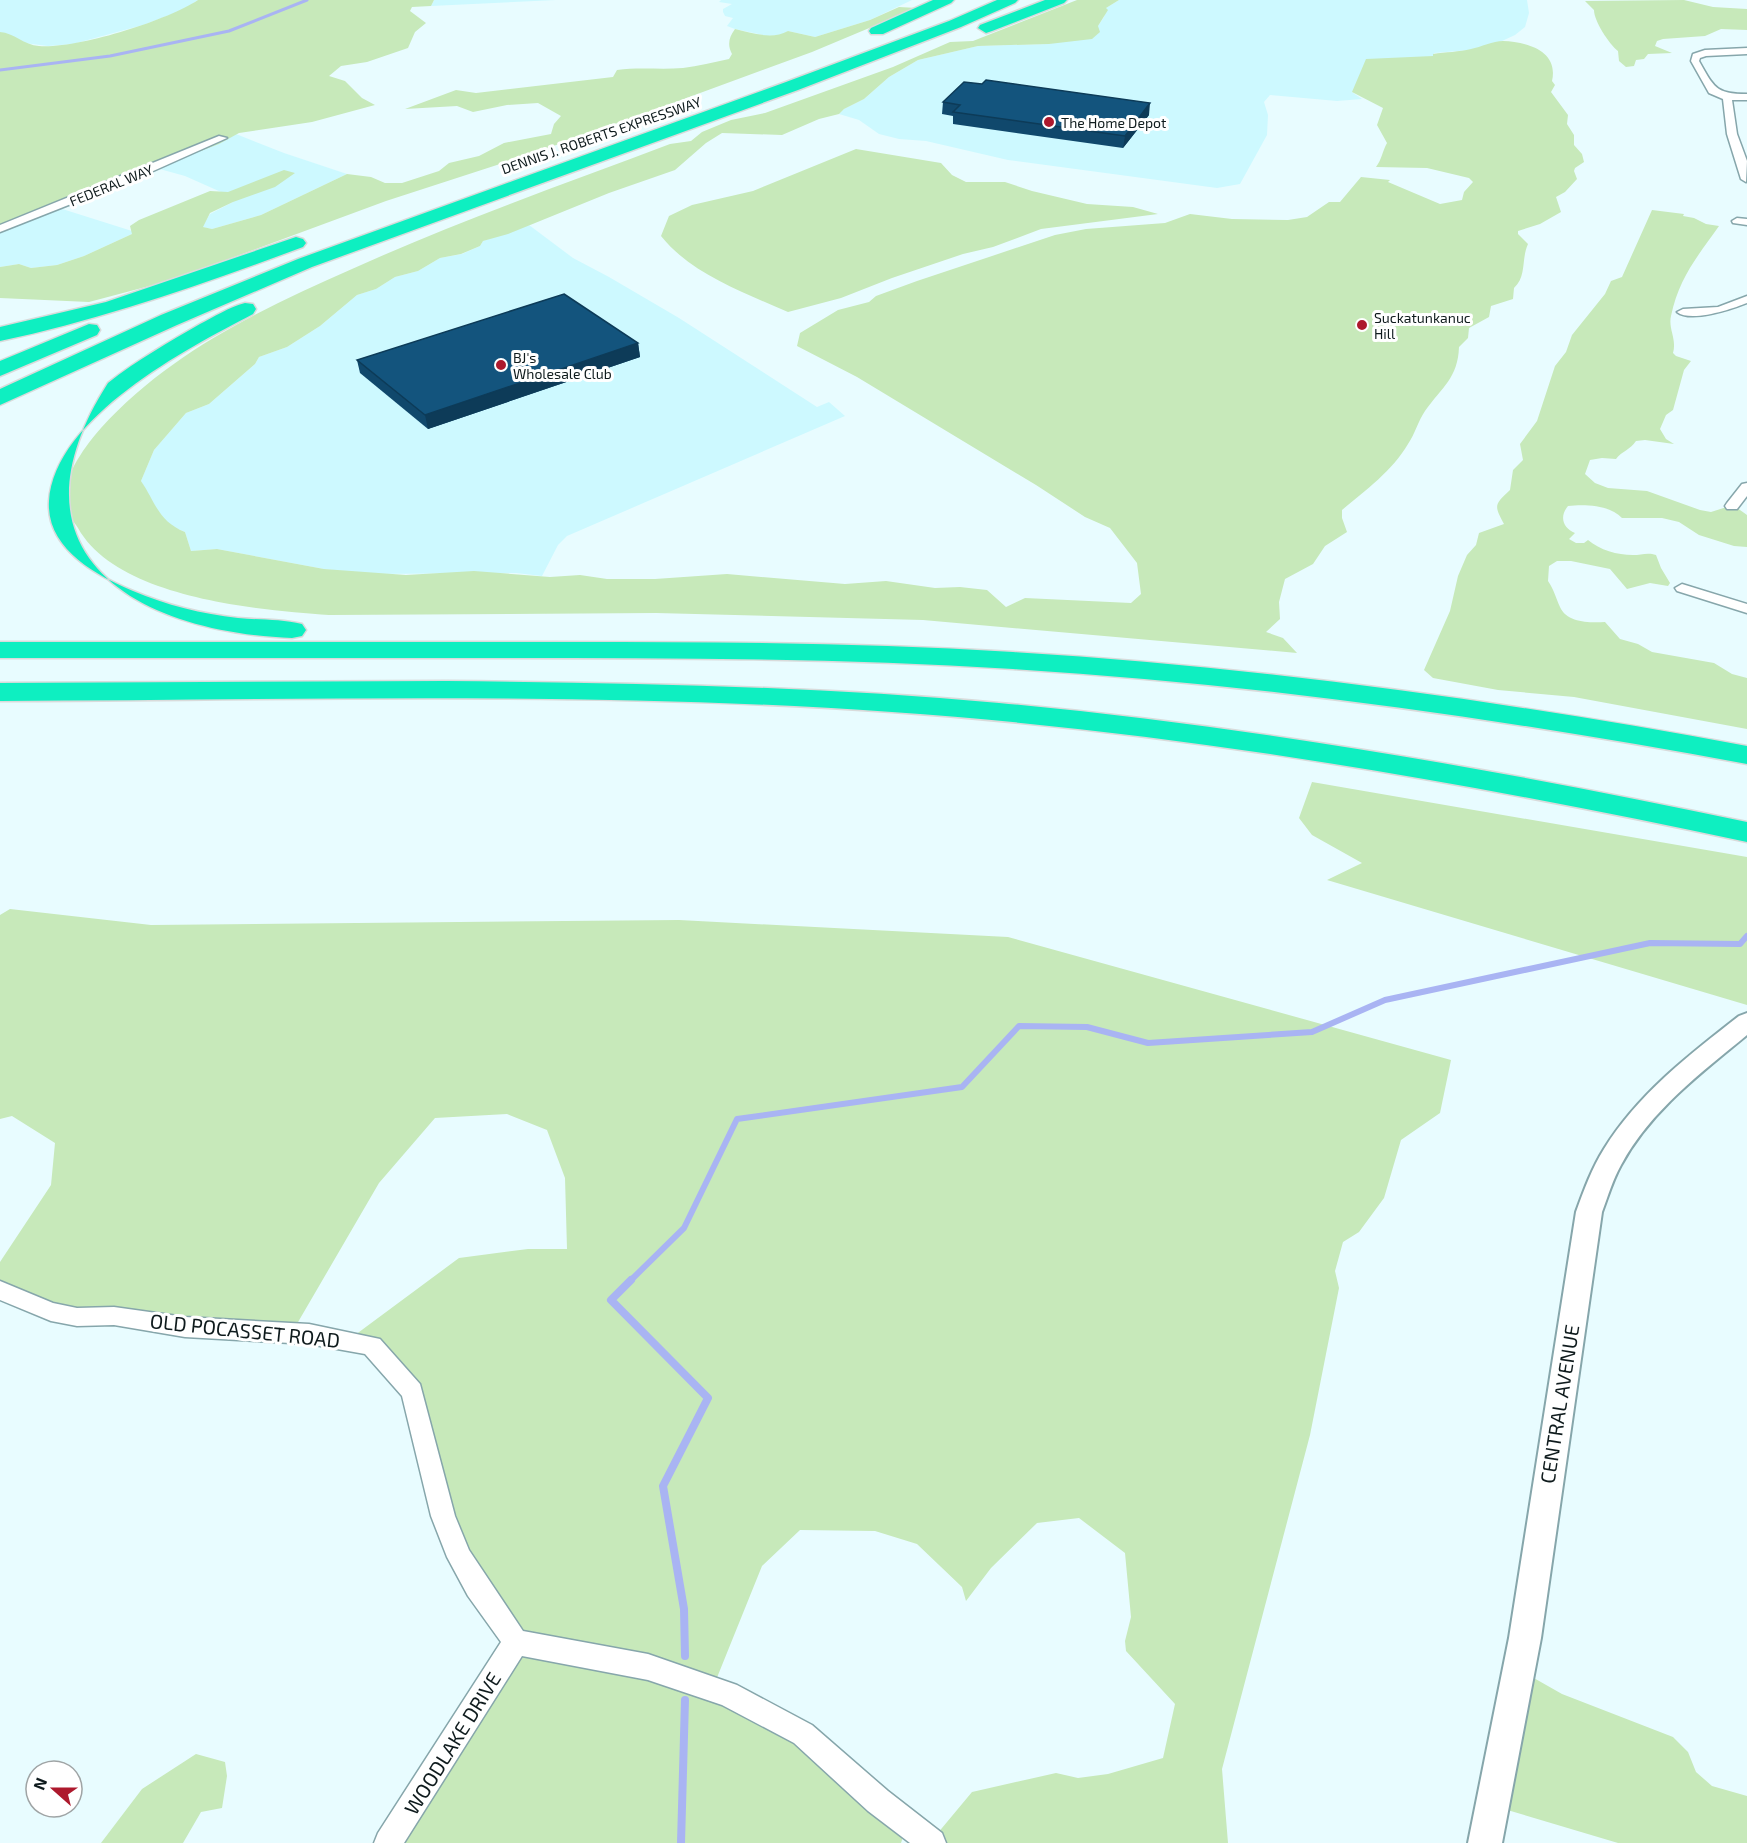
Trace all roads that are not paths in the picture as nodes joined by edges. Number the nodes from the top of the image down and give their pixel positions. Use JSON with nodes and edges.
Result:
{"nodes":[{"id":1,"x":946,"y":0,"type":"edge"},
{"id":2,"x":973,"y":0,"type":"edge"},
{"id":3,"x":1010,"y":0,"type":"edge"},
{"id":4,"x":1059,"y":0,"type":"edge"},
{"id":5,"x":865,"y":36,"type":"dead end"},
{"id":6,"x":1747,"y":51,"type":"edge"},
{"id":7,"x":825,"y":56,"type":"dead end"},
{"id":8,"x":792,"y":86,"type":"junction"},
{"id":9,"x":728,"y":90,"type":"dead end"},
{"id":10,"x":1747,"y":97,"type":"edge"},
{"id":11,"x":705,"y":98,"type":"dead end"},
{"id":12,"x":1726,"y":98,"type":"junction"},
{"id":13,"x":1732,"y":134,"type":"junction"},
{"id":14,"x":1747,"y":135,"type":"edge"},
{"id":15,"x":222,"y":138,"type":"dead end"},
{"id":16,"x":540,"y":176,"type":"junction"},
{"id":17,"x":1746,"y":179,"type":"edge"},
{"id":18,"x":0,"y":228,"type":"edge"},
{"id":19,"x":316,"y":236,"type":"dead end"},
{"id":20,"x":228,"y":268,"type":"junction"},
{"id":21,"x":1747,"y":299,"type":"edge"},
{"id":22,"x":1683,"y":312,"type":"dead end"},
{"id":23,"x":0,"y":334,"type":"edge"},
{"id":24,"x":0,"y":369,"type":"edge"},
{"id":25,"x":0,"y":398,"type":"edge"},
{"id":26,"x":1747,"y":487,"type":"edge"},
{"id":27,"x":1732,"y":506,"type":"dead end"},
{"id":28,"x":1682,"y":588,"type":"dead end"},
{"id":29,"x":1747,"y":609,"type":"edge"},
{"id":30,"x":354,"y":631,"type":"junction"},
{"id":31,"x":0,"y":633,"type":"edge"},
{"id":32,"x":0,"y":650,"type":"edge"},
{"id":33,"x":0,"y":692,"type":"edge"},
{"id":34,"x":1534,"y":718,"type":"junction"},
{"id":35,"x":1747,"y":755,"type":"edge"},
{"id":36,"x":1747,"y":832,"type":"edge"},
{"id":37,"x":1747,"y":1022,"type":"edge"},
{"id":38,"x":0,"y":1290,"type":"edge"},
{"id":39,"x":516,"y":1642,"type":"junction"},
{"id":40,"x":388,"y":1843,"type":"edge"},
{"id":41,"x":932,"y":1843,"type":"edge"},
{"id":42,"x":1485,"y":1843,"type":"edge"}],
"edges":[{"from":1,"to":5,"type":"highway"},
{"from":2,"to":7,"type":"highway"},
{"from":3,"to":8,"type":"highway","name":"DENNIS J. ROBERTS EXPRESSWAY"},
{"from":4,"to":8,"type":"highway"},
{"from":6,"to":12,"type":"street"},
{"from":8,"to":16,"type":"highway","name":"DENNIS J. ROBERTS EXPRESSWAY"},
{"from":9,"to":11,"type":"highway","name":"DENNIS J. ROBERTS EXPRESSWAY"},
{"from":10,"to":12,"type":"street"},
{"from":12,"to":13,"type":"street"},
{"from":13,"to":14,"type":"street"},
{"from":13,"to":17,"type":"street"},
{"from":15,"to":18,"type":"street","name":"FEDERAL WAY"},
{"from":16,"to":25,"type":"highway"},
{"from":16,"to":30,"type":"highway"},
{"from":19,"to":20,"type":"highway"},
{"from":20,"to":23,"type":"highway"},
{"from":20,"to":24,"type":"highway"},
{"from":21,"to":22,"type":"street"},
{"from":26,"to":27,"type":"street"},
{"from":28,"to":29,"type":"street"},
{"from":30,"to":31,"type":"highway"},
{"from":30,"to":34,"type":"highway"},
{"from":32,"to":34,"type":"highway"},
{"from":33,"to":36,"type":"highway"},
{"from":34,"to":35,"type":"highway"},
{"from":37,"to":42,"type":"street","name":"CENTRAL AVENUE"},
{"from":38,"to":39,"type":"street","name":"OLD POCASSET ROAD"},
{"from":39,"to":40,"type":"street","name":"WOODLAKE DRIVE"},
{"from":39,"to":41,"type":"street"}]}
